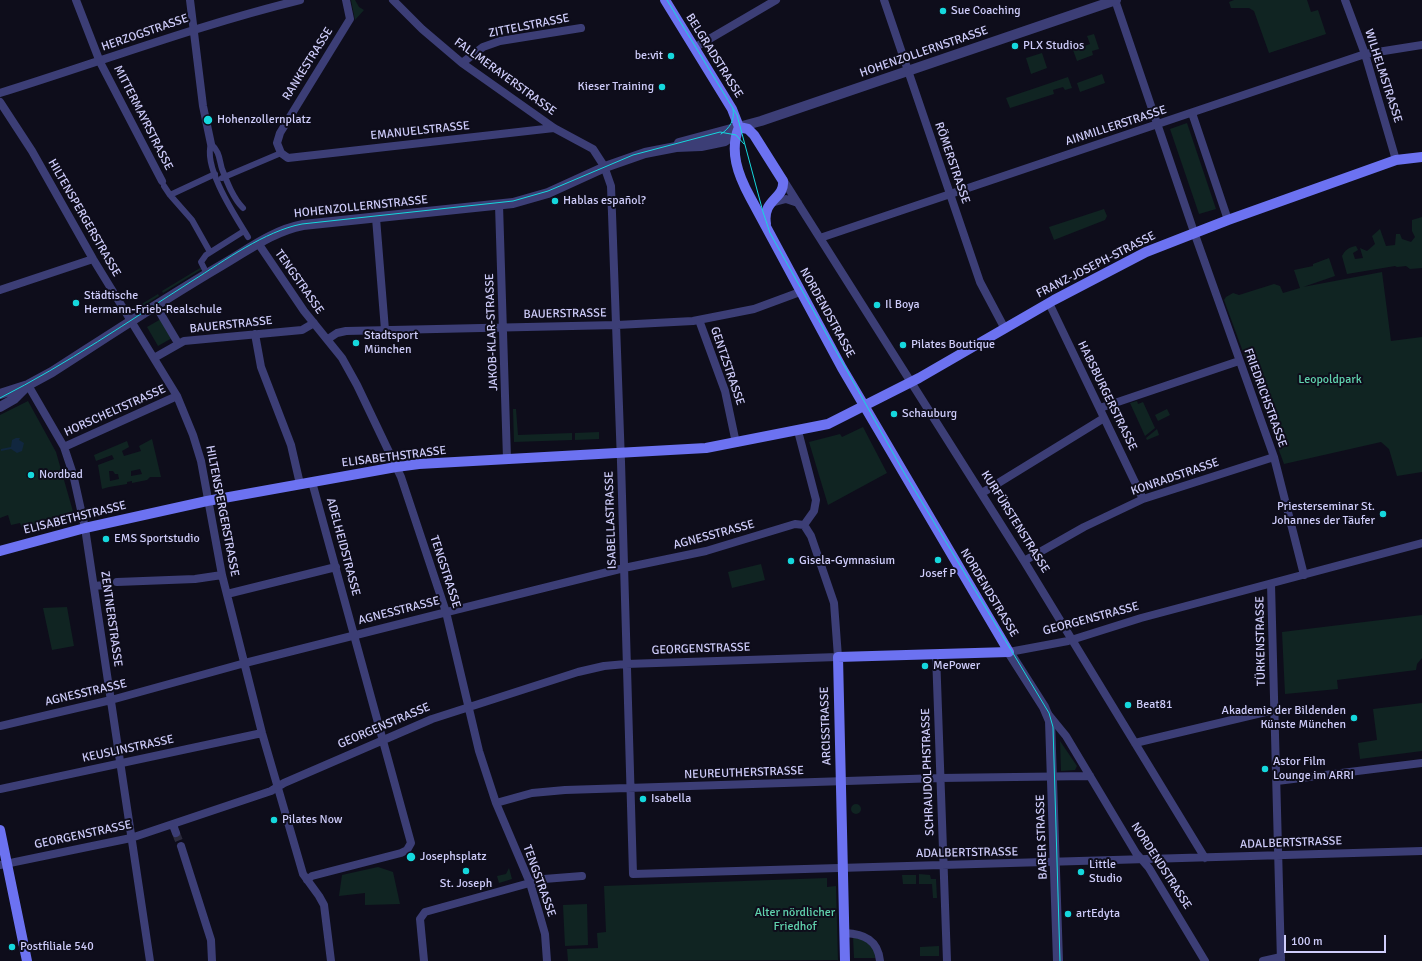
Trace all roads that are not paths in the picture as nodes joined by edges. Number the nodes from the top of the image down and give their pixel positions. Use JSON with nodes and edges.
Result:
{"nodes":[{"id":1,"x":76,"y":0,"type":"edge"},
{"id":2,"x":190,"y":0,"type":"edge"},
{"id":3,"x":300,"y":0,"type":"edge"},
{"id":4,"x":346,"y":0,"type":"edge"},
{"id":5,"x":393,"y":0,"type":"edge"},
{"id":6,"x":665,"y":0,"type":"edge"},
{"id":7,"x":776,"y":0,"type":"edge"},
{"id":8,"x":884,"y":0,"type":"edge"},
{"id":9,"x":1116,"y":0,"type":"edge"},
{"id":10,"x":1345,"y":0,"type":"edge"},
{"id":11,"x":195,"y":28,"type":"junction"},
{"id":12,"x":581,"y":28,"type":"dead end"},
{"id":13,"x":1422,"y":45,"type":"edge"},
{"id":14,"x":694,"y":48,"type":"junction"},
{"id":15,"x":1364,"y":54,"type":"junction"},
{"id":16,"x":100,"y":62,"type":"junction"},
{"id":17,"x":462,"y":62,"type":"junction"},
{"id":18,"x":908,"y":71,"type":"junction"},
{"id":19,"x":0,"y":93,"type":"edge"},
{"id":20,"x":0,"y":102,"type":"edge"},
{"id":21,"x":1192,"y":113,"type":"junction"},
{"id":22,"x":1158,"y":125,"type":"junction"},
{"id":23,"x":739,"y":126,"type":"junction"},
{"id":24,"x":554,"y":128,"type":"junction"},
{"id":25,"x":722,"y":142,"type":"junction"},
{"id":26,"x":211,"y":144,"type":"junction"},
{"id":27,"x":734,"y":147,"type":"junction"},
{"id":28,"x":658,"y":149,"type":"junction"},
{"id":29,"x":281,"y":153,"type":"junction"},
{"id":30,"x":1422,"y":157,"type":"edge"},
{"id":31,"x":1396,"y":160,"type":"junction"},
{"id":32,"x":605,"y":167,"type":"junction"},
{"id":33,"x":216,"y":177,"type":"junction"},
{"id":34,"x":226,"y":177,"type":"junction"},
{"id":35,"x":781,"y":177,"type":"junction"},
{"id":36,"x":163,"y":184,"type":"joint"},
{"id":37,"x":950,"y":194,"type":"junction"},
{"id":38,"x":170,"y":195,"type":"junction"},
{"id":39,"x":750,"y":198,"type":"junction"},
{"id":40,"x":769,"y":204,"type":"junction"},
{"id":41,"x":798,"y":204,"type":"junction"},
{"id":42,"x":499,"y":205,"type":"junction"},
{"id":43,"x":230,"y":209,"type":"junction"},
{"id":44,"x":376,"y":218,"type":"junction"},
{"id":45,"x":1228,"y":220,"type":"junction"},
{"id":46,"x":766,"y":228,"type":"junction"},
{"id":47,"x":244,"y":231,"type":"junction"},
{"id":48,"x":1194,"y":232,"type":"junction"},
{"id":49,"x":248,"y":237,"type":"dead end"},
{"id":50,"x":820,"y":238,"type":"junction"},
{"id":51,"x":258,"y":243,"type":"junction"},
{"id":52,"x":210,"y":252,"type":"junction"},
{"id":53,"x":93,"y":258,"type":"junction"},
{"id":54,"x":207,"y":274,"type":"junction"},
{"id":55,"x":0,"y":290,"type":"edge"},
{"id":56,"x":800,"y":292,"type":"junction"},
{"id":57,"x":1049,"y":303,"type":"junction"},
{"id":58,"x":156,"y":306,"type":"junction"},
{"id":59,"x":699,"y":320,"type":"junction"},
{"id":60,"x":131,"y":322,"type":"junction"},
{"id":61,"x":314,"y":324,"type":"junction"},
{"id":62,"x":617,"y":325,"type":"junction"},
{"id":63,"x":504,"y":327,"type":"junction"},
{"id":64,"x":1006,"y":329,"type":"junction"},
{"id":65,"x":385,"y":330,"type":"junction"},
{"id":66,"x":255,"y":334,"type":"junction"},
{"id":67,"x":328,"y":339,"type":"junction"},
{"id":68,"x":178,"y":343,"type":"junction"},
{"id":69,"x":154,"y":358,"type":"junction"},
{"id":70,"x":1239,"y":362,"type":"junction"},
{"id":71,"x":912,"y":382,"type":"junction"},
{"id":72,"x":28,"y":385,"type":"junction"},
{"id":73,"x":0,"y":394,"type":"edge"},
{"id":74,"x":177,"y":396,"type":"junction"},
{"id":75,"x":0,"y":407,"type":"edge"},
{"id":76,"x":864,"y":407,"type":"junction"},
{"id":77,"x":1100,"y":408,"type":"junction"},
{"id":78,"x":1104,"y":418,"type":"junction"},
{"id":79,"x":798,"y":430,"type":"junction"},
{"id":80,"x":736,"y":443,"type":"junction"},
{"id":81,"x":64,"y":447,"type":"junction"},
{"id":82,"x":621,"y":453,"type":"junction"},
{"id":83,"x":1274,"y":457,"type":"junction"},
{"id":84,"x":507,"y":459,"type":"junction"},
{"id":85,"x":396,"y":467,"type":"junction"},
{"id":86,"x":312,"y":482,"type":"junction"},
{"id":87,"x":300,"y":484,"type":"junction"},
{"id":88,"x":982,"y":493,"type":"junction"},
{"id":89,"x":1143,"y":499,"type":"junction"},
{"id":90,"x":208,"y":501,"type":"junction"},
{"id":91,"x":804,"y":525,"type":"junction"},
{"id":92,"x":85,"y":528,"type":"junction"},
{"id":93,"x":1422,"y":544,"type":"edge"},
{"id":94,"x":0,"y":551,"type":"edge"},
{"id":95,"x":1024,"y":561,"type":"junction"},
{"id":96,"x":336,"y":567,"type":"junction"},
{"id":97,"x":624,"y":568,"type":"junction"},
{"id":98,"x":1304,"y":574,"type":"junction"},
{"id":99,"x":222,"y":575,"type":"junction"},
{"id":100,"x":117,"y":582,"type":"dead end"},
{"id":101,"x":1271,"y":584,"type":"junction"},
{"id":102,"x":105,"y":585,"type":"dead end"},
{"id":103,"x":94,"y":586,"type":"junction"},
{"id":104,"x":227,"y":594,"type":"junction"},
{"id":105,"x":446,"y":612,"type":"junction"},
{"id":106,"x":354,"y":635,"type":"junction"},
{"id":107,"x":1072,"y":640,"type":"junction"},
{"id":108,"x":1009,"y":652,"type":"junction"},
{"id":109,"x":936,"y":654,"type":"junction"},
{"id":110,"x":838,"y":658,"type":"junction"},
{"id":111,"x":245,"y":663,"type":"junction"},
{"id":112,"x":626,"y":664,"type":"junction"},
{"id":113,"x":110,"y":700,"type":"junction"},
{"id":114,"x":468,"y":707,"type":"junction"},
{"id":115,"x":1274,"y":710,"type":"junction"},
{"id":116,"x":1048,"y":714,"type":"junction"},
{"id":117,"x":0,"y":726,"type":"edge"},
{"id":118,"x":262,"y":733,"type":"junction"},
{"id":119,"x":383,"y":742,"type":"junction"},
{"id":120,"x":1135,"y":743,"type":"junction"},
{"id":121,"x":119,"y":763,"type":"junction"},
{"id":122,"x":1422,"y":763,"type":"edge"},
{"id":123,"x":1090,"y":776,"type":"junction"},
{"id":124,"x":1053,"y":777,"type":"junction"},
{"id":125,"x":940,"y":778,"type":"junction"},
{"id":126,"x":1277,"y":781,"type":"junction"},
{"id":127,"x":841,"y":783,"type":"junction"},
{"id":128,"x":279,"y":787,"type":"junction"},
{"id":129,"x":0,"y":789,"type":"edge"},
{"id":130,"x":630,"y":789,"type":"junction"},
{"id":131,"x":496,"y":803,"type":"junction"},
{"id":132,"x":0,"y":830,"type":"edge"},
{"id":133,"x":132,"y":838,"type":"junction"},
{"id":134,"x":181,"y":846,"type":"tunnel mouth"},
{"id":135,"x":1422,"y":851,"type":"edge"},
{"id":136,"x":1279,"y":856,"type":"junction"},
{"id":137,"x":1205,"y":858,"type":"junction"},
{"id":138,"x":1142,"y":860,"type":"junction"},
{"id":139,"x":1056,"y":863,"type":"junction"},
{"id":140,"x":4,"y":865,"type":"edge"},
{"id":141,"x":942,"y":866,"type":"junction"},
{"id":142,"x":843,"y":869,"type":"junction"},
{"id":143,"x":633,"y":874,"type":"joint"},
{"id":144,"x":582,"y":876,"type":"dead end"},
{"id":145,"x":307,"y":880,"type":"junction"},
{"id":146,"x":530,"y":883,"type":"junction"},
{"id":147,"x":844,"y":933,"type":"junction"},
{"id":148,"x":1281,"y":959,"type":"edge"},
{"id":149,"x":27,"y":961,"type":"edge"},
{"id":150,"x":150,"y":961,"type":"edge"},
{"id":151,"x":212,"y":961,"type":"edge"},
{"id":152,"x":331,"y":961,"type":"edge"},
{"id":153,"x":424,"y":961,"type":"edge"},
{"id":154,"x":547,"y":961,"type":"edge"},
{"id":155,"x":845,"y":961,"type":"edge"},
{"id":156,"x":880,"y":961,"type":"edge"},
{"id":157,"x":947,"y":961,"type":"edge"},
{"id":158,"x":1058,"y":961,"type":"edge"},
{"id":159,"x":1204,"y":961,"type":"edge"},
{"id":160,"x":1263,"y":961,"type":"edge"}],
"edges":[{"from":1,"to":16,"type":"street","name":"MITTERMAYRSTRASSE"},
{"from":2,"to":11,"type":"street"},
{"from":3,"to":11,"type":"street","name":"HERZOGSTRASSE"},
{"from":4,"to":29,"type":"street","name":"RANKESTRASSE"},
{"from":5,"to":17,"type":"street","name":"FALLMERAYERSTRASSE"},
{"from":6,"to":14,"type":"main road","name":"BELGRADSTRASSE"},
{"from":7,"to":14,"type":"street"},
{"from":8,"to":18,"type":"street","name":"RÖMERSTRASSE"},
{"from":9,"to":18,"type":"street","name":"HOHENZOLLERNSTRASSE"},
{"from":9,"to":22,"type":"street"},
{"from":10,"to":15,"type":"street","name":"WILHELMSTRASSE"},
{"from":11,"to":16,"type":"street","name":"HERZOGSTRASSE"},
{"from":11,"to":26,"type":"street"},
{"from":12,"to":17,"type":"street","name":"ZITTELSTRASSE"},
{"from":13,"to":15,"type":"street","name":"AINMILLERSTRASSE"},
{"from":14,"to":23,"type":"main road","name":"BELGRADSTRASSE"},
{"from":15,"to":21,"type":"street","name":"AINMILLERSTRASSE"},
{"from":15,"to":31,"type":"street","name":"WILHELMSTRASSE"},
{"from":16,"to":19,"type":"street","name":"HERZOGSTRASSE"},
{"from":16,"to":36,"type":"street","name":"MITTERMAYRSTRASSE"},
{"from":17,"to":24,"type":"street","name":"FALLMERAYERSTRASSE"},
{"from":18,"to":23,"type":"street","name":"HOHENZOLLERNSTRASSE"},
{"from":18,"to":37,"type":"street","name":"RÖMERSTRASSE"},
{"from":20,"to":53,"type":"street","name":"HILTENSPERGERSTRASSE"},
{"from":21,"to":22,"type":"street","name":"AINMILLERSTRASSE"},
{"from":21,"to":45,"type":"street"},
{"from":22,"to":37,"type":"street","name":"AINMILLERSTRASSE"},
{"from":22,"to":48,"type":"street","name":"FRIEDRICHSTRASSE"},
{"from":23,"to":25,"type":"street","name":"HOHENZOLLERNSTRASSE"},
{"from":23,"to":27,"type":"main road"},
{"from":23,"to":28,"type":"street","name":"HOHENZOLLERNSTRASSE"},
{"from":23,"to":35,"type":"main road"},
{"from":24,"to":29,"type":"street","name":"EMANUELSTRASSE"},
{"from":24,"to":32,"type":"street","name":"FALLMERAYERSTRASSE"},
{"from":25,"to":27,"type":"street","name":"HOHENZOLLERNSTRASSE"},
{"from":25,"to":28,"type":"street","name":"HOHENZOLLERNSTRASSE"},
{"from":26,"to":33,"type":"street"},
{"from":26,"to":34,"type":"street"},
{"from":27,"to":39,"type":"main road","name":"NORDENDSTRASSE"},
{"from":28,"to":32,"type":"street","name":"HOHENZOLLERNSTRASSE"},
{"from":29,"to":34,"type":"street"},
{"from":30,"to":31,"type":"main road","name":"FRANZ-JOSEPH-STRASSE"},
{"from":31,"to":45,"type":"main road","name":"FRANZ-JOSEPH-STRASSE"},
{"from":32,"to":42,"type":"street","name":"HOHENZOLLERNSTRASSE"},
{"from":32,"to":62,"type":"street","name":"ISABELLASTRASSE"},
{"from":33,"to":34,"type":"street"},
{"from":33,"to":38,"type":"street"},
{"from":33,"to":43,"type":"street"},
{"from":34,"to":43,"type":"street"},
{"from":35,"to":40,"type":"main road"},
{"from":35,"to":41,"type":"street","name":"KURFÜRSTENSTRASSE"},
{"from":36,"to":38,"type":"street"},
{"from":37,"to":50,"type":"street","name":"AINMILLERSTRASSE"},
{"from":37,"to":64,"type":"street","name":"RÖMERSTRASSE"},
{"from":38,"to":52,"type":"street"},
{"from":39,"to":40,"type":"main road"},
{"from":39,"to":46,"type":"main road","name":"NORDENDSTRASSE"},
{"from":40,"to":41,"type":"street"},
{"from":40,"to":46,"type":"main road"},
{"from":41,"to":50,"type":"street","name":"KURFÜRSTENSTRASSE"},
{"from":42,"to":44,"type":"street","name":"HOHENZOLLERNSTRASSE"},
{"from":42,"to":63,"type":"street","name":"JAKOB-KLAR-STRASSE"},
{"from":43,"to":47,"type":"street"},
{"from":44,"to":51,"type":"street","name":"HOHENZOLLERNSTRASSE"},
{"from":44,"to":65,"type":"street"},
{"from":45,"to":48,"type":"main road","name":"FRANZ-JOSEPH-STRASSE"},
{"from":46,"to":56,"type":"main road","name":"NORDENDSTRASSE"},
{"from":47,"to":49,"type":"street"},
{"from":47,"to":52,"type":"street"},
{"from":48,"to":57,"type":"main road","name":"FRANZ-JOSEPH-STRASSE"},
{"from":48,"to":70,"type":"street","name":"FRIEDRICHSTRASSE"},
{"from":50,"to":71,"type":"street","name":"KURFÜRSTENSTRASSE"},
{"from":51,"to":54,"type":"street","name":"HOHENZOLLERNSTRASSE"},
{"from":51,"to":61,"type":"street","name":"TENGSTRASSE"},
{"from":52,"to":54,"type":"street"},
{"from":53,"to":55,"type":"street"},
{"from":53,"to":60,"type":"street","name":"HILTENSPERGERSTRASSE"},
{"from":54,"to":58,"type":"street","name":"HOHENZOLLERNSTRASSE"},
{"from":56,"to":59,"type":"street","name":"BAUERSTRASSE"},
{"from":56,"to":76,"type":"main road","name":"NORDENDSTRASSE"},
{"from":57,"to":64,"type":"main road","name":"FRANZ-JOSEPH-STRASSE"},
{"from":57,"to":77,"type":"street","name":"HABSBURGERSTRASSE"},
{"from":58,"to":60,"type":"street","name":"HOHENZOLLERNSTRASSE"},
{"from":58,"to":68,"type":"street"},
{"from":59,"to":62,"type":"street","name":"BAUERSTRASSE"},
{"from":59,"to":80,"type":"street","name":"GENTZSTRASSE"},
{"from":60,"to":69,"type":"street","name":"HILTENSPERGERSTRASSE"},
{"from":60,"to":72,"type":"street","name":"HOHENZOLLERNSTRASSE"},
{"from":61,"to":66,"type":"street","name":"BAUERSTRASSE"},
{"from":61,"to":67,"type":"street","name":"TENGSTRASSE"},
{"from":62,"to":63,"type":"street","name":"BAUERSTRASSE"},
{"from":62,"to":82,"type":"street","name":"ISABELLASTRASSE"},
{"from":63,"to":65,"type":"street","name":"BAUERSTRASSE"},
{"from":63,"to":84,"type":"street","name":"JAKOB-KLAR-STRASSE"},
{"from":64,"to":71,"type":"main road","name":"FRANZ-JOSEPH-STRASSE"},
{"from":65,"to":67,"type":"street","name":"BAUERSTRASSE"},
{"from":66,"to":68,"type":"street","name":"BAUERSTRASSE"},
{"from":66,"to":87,"type":"street"},
{"from":67,"to":85,"type":"street","name":"TENGSTRASSE"},
{"from":68,"to":69,"type":"street","name":"BAUERSTRASSE"},
{"from":69,"to":74,"type":"street","name":"HILTENSPERGERSTRASSE"},
{"from":70,"to":77,"type":"street"},
{"from":70,"to":83,"type":"street","name":"FRIEDRICHSTRASSE"},
{"from":71,"to":76,"type":"main road","name":"FRANZ-JOSEPH-STRASSE"},
{"from":71,"to":88,"type":"street","name":"KURFÜRSTENSTRASSE"},
{"from":72,"to":73,"type":"street","name":"HOHENZOLLERNSTRASSE"},
{"from":72,"to":75,"type":"street","name":"HOHENZOLLERNSTRASSE"},
{"from":72,"to":81,"type":"street","name":"ZENTNERSTRASSE"},
{"from":74,"to":81,"type":"street","name":"HORSCHELTSTRASSE"},
{"from":74,"to":90,"type":"street","name":"HILTENSPERGERSTRASSE"},
{"from":76,"to":79,"type":"main road","name":"FRANZ-JOSEPH-STRASSE"},
{"from":76,"to":108,"type":"main road","name":"NORDENDSTRASSE"},
{"from":77,"to":78,"type":"street","name":"HABSBURGERSTRASSE"},
{"from":78,"to":88,"type":"street"},
{"from":78,"to":89,"type":"street","name":"HABSBURGERSTRASSE"},
{"from":79,"to":80,"type":"main road","name":"ELISABETHSTRASSE"},
{"from":79,"to":91,"type":"street"},
{"from":80,"to":82,"type":"main road","name":"ELISABETHSTRASSE"},
{"from":81,"to":92,"type":"street","name":"ZENTNERSTRASSE"},
{"from":82,"to":84,"type":"main road","name":"ELISABETHSTRASSE"},
{"from":82,"to":97,"type":"street","name":"ISABELLASTRASSE"},
{"from":83,"to":89,"type":"street","name":"KONRADSTRASSE"},
{"from":83,"to":98,"type":"street","name":"FRIEDRICHSTRASSE"},
{"from":84,"to":85,"type":"main road","name":"ELISABETHSTRASSE"},
{"from":85,"to":86,"type":"main road","name":"ELISABETHSTRASSE"},
{"from":85,"to":105,"type":"street","name":"TENGSTRASSE"},
{"from":86,"to":87,"type":"main road","name":"ELISABETHSTRASSE"},
{"from":86,"to":96,"type":"street","name":"ADELHEIDSTRASSE"},
{"from":87,"to":90,"type":"main road","name":"ELISABETHSTRASSE"},
{"from":88,"to":95,"type":"street","name":"KURFÜRSTENSTRASSE"},
{"from":89,"to":95,"type":"street","name":"KONRADSTRASSE"},
{"from":90,"to":92,"type":"main road","name":"ELISABETHSTRASSE"},
{"from":90,"to":99,"type":"street","name":"HILTENSPERGERSTRASSE"},
{"from":91,"to":97,"type":"street","name":"AGNESSTRASSE"},
{"from":91,"to":110,"type":"street","name":"ARCISSTRASSE"},
{"from":92,"to":94,"type":"main road","name":"ELISABETHSTRASSE"},
{"from":92,"to":103,"type":"street","name":"ZENTNERSTRASSE"},
{"from":93,"to":98,"type":"street","name":"GEORGENSTRASSE"},
{"from":95,"to":107,"type":"street","name":"KURFÜRSTENSTRASSE"},
{"from":96,"to":104,"type":"street"},
{"from":96,"to":106,"type":"street","name":"ADELHEIDSTRASSE"},
{"from":97,"to":105,"type":"street","name":"AGNESSTRASSE"},
{"from":97,"to":112,"type":"street","name":"ISABELLASTRASSE"},
{"from":98,"to":101,"type":"street","name":"GEORGENSTRASSE"},
{"from":99,"to":100,"type":"street"},
{"from":99,"to":104,"type":"street","name":"HILTENSPERGERSTRASSE"},
{"from":101,"to":107,"type":"street","name":"GEORGENSTRASSE"},
{"from":101,"to":115,"type":"street","name":"TÜRKENSTRASSE"},
{"from":102,"to":103,"type":"street"},
{"from":103,"to":113,"type":"street","name":"ZENTNERSTRASSE"},
{"from":104,"to":111,"type":"street","name":"HILTENSPERGERSTRASSE"},
{"from":105,"to":106,"type":"street","name":"AGNESSTRASSE"},
{"from":105,"to":114,"type":"street","name":"TENGSTRASSE"},
{"from":106,"to":111,"type":"street","name":"AGNESSTRASSE"},
{"from":106,"to":119,"type":"street","name":"ADELHEIDSTRASSE"},
{"from":107,"to":108,"type":"street","name":"GEORGENSTRASSE"},
{"from":107,"to":120,"type":"street","name":"KURFÜRSTENSTRASSE"},
{"from":108,"to":109,"type":"main road","name":"GEORGENSTRASSE"},
{"from":108,"to":116,"type":"street","name":"NORDENDSTRASSE"},
{"from":109,"to":110,"type":"main road","name":"GEORGENSTRASSE"},
{"from":109,"to":125,"type":"street","name":"SCHRAUDOLPHSTRASSE"},
{"from":110,"to":112,"type":"street","name":"GEORGENSTRASSE"},
{"from":110,"to":127,"type":"main road","name":"ARCISSTRASSE"},
{"from":111,"to":113,"type":"street","name":"AGNESSTRASSE"},
{"from":111,"to":118,"type":"street","name":"HILTENSPERGERSTRASSE"},
{"from":112,"to":114,"type":"street","name":"GEORGENSTRASSE"},
{"from":112,"to":130,"type":"street","name":"ISABELLASTRASSE"},
{"from":113,"to":117,"type":"street","name":"AGNESSTRASSE"},
{"from":113,"to":121,"type":"street","name":"ZENTNERSTRASSE"},
{"from":114,"to":119,"type":"street","name":"GEORGENSTRASSE"},
{"from":114,"to":131,"type":"street","name":"TENGSTRASSE"},
{"from":115,"to":120,"type":"street"},
{"from":115,"to":126,"type":"street","name":"TÜRKENSTRASSE"},
{"from":116,"to":123,"type":"street","name":"NORDENDSTRASSE"},
{"from":116,"to":124,"type":"street","name":"BARER STRASSE"},
{"from":118,"to":121,"type":"street","name":"KEUSLINSTRASSE"},
{"from":118,"to":128,"type":"street","name":"HILTENSPERGERSTRASSE"},
{"from":119,"to":128,"type":"street","name":"GEORGENSTRASSE"},
{"from":119,"to":145,"type":"street","name":"ADELHEIDSTRASSE"},
{"from":120,"to":137,"type":"street","name":"KURFÜRSTENSTRASSE"},
{"from":121,"to":129,"type":"street","name":"KEUSLINSTRASSE"},
{"from":121,"to":133,"type":"street","name":"ZENTNERSTRASSE"},
{"from":122,"to":126,"type":"street"},
{"from":123,"to":124,"type":"street","name":"NEUREUTHERSTRASSE"},
{"from":123,"to":138,"type":"street","name":"NORDENDSTRASSE"},
{"from":124,"to":125,"type":"street","name":"NEUREUTHERSTRASSE"},
{"from":124,"to":139,"type":"street","name":"BARER STRASSE"},
{"from":125,"to":127,"type":"street","name":"NEUREUTHERSTRASSE"},
{"from":125,"to":141,"type":"street","name":"SCHRAUDOLPHSTRASSE"},
{"from":126,"to":136,"type":"street","name":"TÜRKENSTRASSE"},
{"from":127,"to":130,"type":"street","name":"NEUREUTHERSTRASSE"},
{"from":127,"to":142,"type":"main road","name":"ARCISSTRASSE"},
{"from":128,"to":133,"type":"street","name":"GEORGENSTRASSE"},
{"from":128,"to":145,"type":"street","name":"HILTENSPERGERSTRASSE"},
{"from":130,"to":131,"type":"street","name":"NEUREUTHERSTRASSE"},
{"from":130,"to":143,"type":"street","name":"ISABELLASTRASSE"},
{"from":131,"to":146,"type":"street","name":"TENGSTRASSE"},
{"from":132,"to":140,"type":"main road"},
{"from":133,"to":140,"type":"street","name":"GEORGENSTRASSE"},
{"from":133,"to":150,"type":"street","name":"ZENTNERSTRASSE"},
{"from":134,"to":151,"type":"street"},
{"from":135,"to":136,"type":"street","name":"ADALBERTSTRASSE"},
{"from":136,"to":137,"type":"street","name":"ADALBERTSTRASSE"},
{"from":136,"to":148,"type":"street","name":"TÜRKENSTRASSE"},
{"from":137,"to":138,"type":"street","name":"ADALBERTSTRASSE"},
{"from":138,"to":139,"type":"street","name":"ADALBERTSTRASSE"},
{"from":138,"to":159,"type":"street","name":"NORDENDSTRASSE"},
{"from":139,"to":141,"type":"street","name":"ADALBERTSTRASSE"},
{"from":139,"to":158,"type":"street","name":"BARER STRASSE"},
{"from":140,"to":149,"type":"main road"},
{"from":141,"to":142,"type":"street","name":"ADALBERTSTRASSE"},
{"from":141,"to":157,"type":"street","name":"SCHRAUDOLPHSTRASSE"},
{"from":142,"to":143,"type":"street","name":"ADALBERTSTRASSE"},
{"from":142,"to":147,"type":"main road","name":"ARCISSTRASSE"},
{"from":144,"to":146,"type":"street"},
{"from":145,"to":152,"type":"street","name":"HILTENSPERGERSTRASSE"},
{"from":146,"to":153,"type":"street"},
{"from":146,"to":154,"type":"street","name":"TENGSTRASSE"},
{"from":147,"to":155,"type":"main road","name":"ARCISSTRASSE"},
{"from":147,"to":156,"type":"street"},
{"from":148,"to":160,"type":"street"}]}
